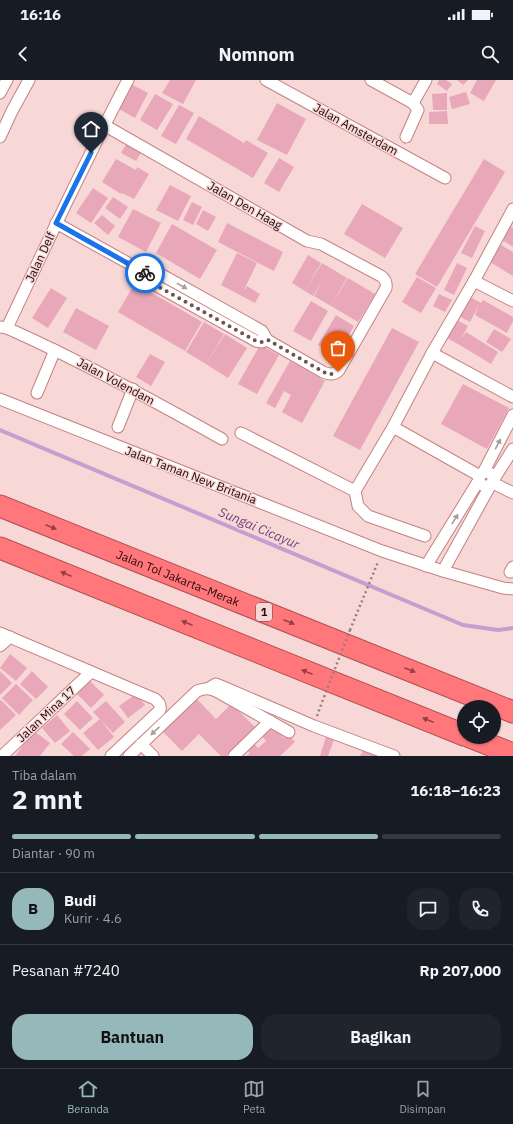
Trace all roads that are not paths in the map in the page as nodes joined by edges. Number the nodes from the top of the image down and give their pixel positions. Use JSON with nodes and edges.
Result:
{"nodes":[{"id":1,"x":7,"y":80,"type":"edge"},
{"id":2,"x":29,"y":80,"type":"edge"},
{"id":3,"x":128,"y":80,"type":"edge"},
{"id":4,"x":266,"y":80,"type":"edge"},
{"id":5,"x":371,"y":80,"type":"edge"},
{"id":6,"x":426,"y":80,"type":"edge"},
{"id":7,"x":0,"y":93,"type":"edge"},
{"id":8,"x":414,"y":103,"type":"junction"},
{"id":9,"x":104,"y":125,"type":"junction"},
{"id":10,"x":0,"y":136,"type":"edge"},
{"id":11,"x":406,"y":137,"type":"dead end"},
{"id":12,"x":445,"y":178,"type":"dead end"},
{"id":13,"x":513,"y":208,"type":"edge"},
{"id":14,"x":56,"y":223,"type":"junction"},
{"id":15,"x":474,"y":280,"type":"junction"},
{"id":16,"x":513,"y":302,"type":"edge"},
{"id":17,"x":4,"y":327,"type":"edge"},
{"id":18,"x":55,"y":350,"type":"junction"},
{"id":19,"x":432,"y":353,"type":"junction"},
{"id":20,"x":133,"y":389,"type":"junction"},
{"id":21,"x":37,"y":393,"type":"dead end"},
{"id":22,"x":513,"y":397,"type":"edge"},
{"id":23,"x":0,"y":399,"type":"edge"},
{"id":24,"x":513,"y":415,"type":"edge"},
{"id":25,"x":118,"y":426,"type":"dead end"},
{"id":26,"x":393,"y":427,"type":"junction"},
{"id":27,"x":241,"y":433,"type":"dead end"},
{"id":28,"x":222,"y":439,"type":"dead end"},
{"id":29,"x":513,"y":449,"type":"edge"},
{"id":30,"x":481,"y":476,"type":"junction"},
{"id":31,"x":492,"y":483,"type":"junction"},
{"id":32,"x":355,"y":491,"type":"junction"},
{"id":33,"x":513,"y":493,"type":"edge"},
{"id":34,"x":5,"y":508,"type":"edge"},
{"id":35,"x":425,"y":536,"type":"dead end"},
{"id":36,"x":0,"y":548,"type":"edge"},
{"id":37,"x":426,"y":566,"type":"junction"},
{"id":38,"x":443,"y":571,"type":"junction"},
{"id":39,"x":513,"y":589,"type":"edge"},
{"id":40,"x":5,"y":635,"type":"edge"},
{"id":41,"x":0,"y":646,"type":"edge"},
{"id":42,"x":91,"y":672,"type":"junction"},
{"id":43,"x":209,"y":688,"type":"junction"},
{"id":44,"x":513,"y":712,"type":"edge"},
{"id":45,"x":270,"y":721,"type":"junction"},
{"id":46,"x":289,"y":732,"type":"dead end"},
{"id":47,"x":457,"y":732,"type":"edge"},
{"id":48,"x":141,"y":744,"type":"junction"},
{"id":49,"x":488,"y":744,"type":"edge"},
{"id":50,"x":513,"y":754,"type":"edge"},
{"id":51,"x":2,"y":756,"type":"edge"},
{"id":52,"x":112,"y":756,"type":"edge"},
{"id":53,"x":129,"y":756,"type":"edge"},
{"id":54,"x":153,"y":756,"type":"edge"},
{"id":55,"x":234,"y":756,"type":"edge"},
{"id":56,"x":394,"y":756,"type":"edge"}],
"edges":[{"from":1,"to":7,"type":"street"},
{"from":2,"to":10,"type":"street"},
{"from":3,"to":9,"type":"street","name":"Jalan Delf"},
{"from":4,"to":12,"type":"street","name":"Jalan Amsterdam"},
{"from":5,"to":8,"type":"street"},
{"from":6,"to":8,"type":"street"},
{"from":8,"to":11,"type":"street"},
{"from":9,"to":14,"type":"street","name":"Jalan Delf"},
{"from":9,"to":14,"type":"street","name":"Jalan Den Haag"},
{"from":13,"to":15,"type":"street"},
{"from":14,"to":17,"type":"street","name":"Jalan Delf"},
{"from":15,"to":16,"type":"street"},
{"from":15,"to":19,"type":"street"},
{"from":17,"to":18,"type":"street","name":"Jalan Volendam"},
{"from":18,"to":20,"type":"street","name":"Jalan Volendam"},
{"from":18,"to":21,"type":"street"},
{"from":19,"to":22,"type":"street"},
{"from":19,"to":26,"type":"street"},
{"from":20,"to":25,"type":"street"},
{"from":20,"to":28,"type":"street","name":"Jalan Volendam"},
{"from":23,"to":37,"type":"street","name":"Jalan Taman New Britania"},
{"from":30,"to":24,"type":"street","one_way":true},
{"from":26,"to":30,"type":"street"},
{"from":26,"to":32,"type":"street"},
{"from":27,"to":32,"type":"street"},
{"from":29,"to":31,"type":"street"},
{"from":30,"to":31,"type":"street"},
{"from":37,"to":30,"type":"street","one_way":true},
{"from":31,"to":33,"type":"street"},
{"from":31,"to":38,"type":"street"},
{"from":32,"to":35,"type":"street"},
{"from":34,"to":44,"type":"highway","name":"Jalan Tol Jakarta–Merak","number":"1","one_way":true},
{"from":47,"to":36,"type":"highway","one_way":true},
{"from":37,"to":38,"type":"street","name":"Jalan Taman New Britania"},
{"from":38,"to":39,"type":"street","name":"Jalan Taman New Britania"},
{"from":40,"to":41,"type":"street"},
{"from":40,"to":42,"type":"street"},
{"from":42,"to":51,"type":"street","name":"Jalan Mina 17"},
{"from":42,"to":52,"type":"street"},
{"from":43,"to":45,"type":"street"},
{"from":43,"to":48,"type":"street","one_way":true},
{"from":43,"to":56,"type":"street"},
{"from":45,"to":46,"type":"street"},
{"from":45,"to":55,"type":"street"},
{"from":48,"to":53,"type":"street"},
{"from":48,"to":54,"type":"street"},
{"from":49,"to":50,"type":"highway"}]}
